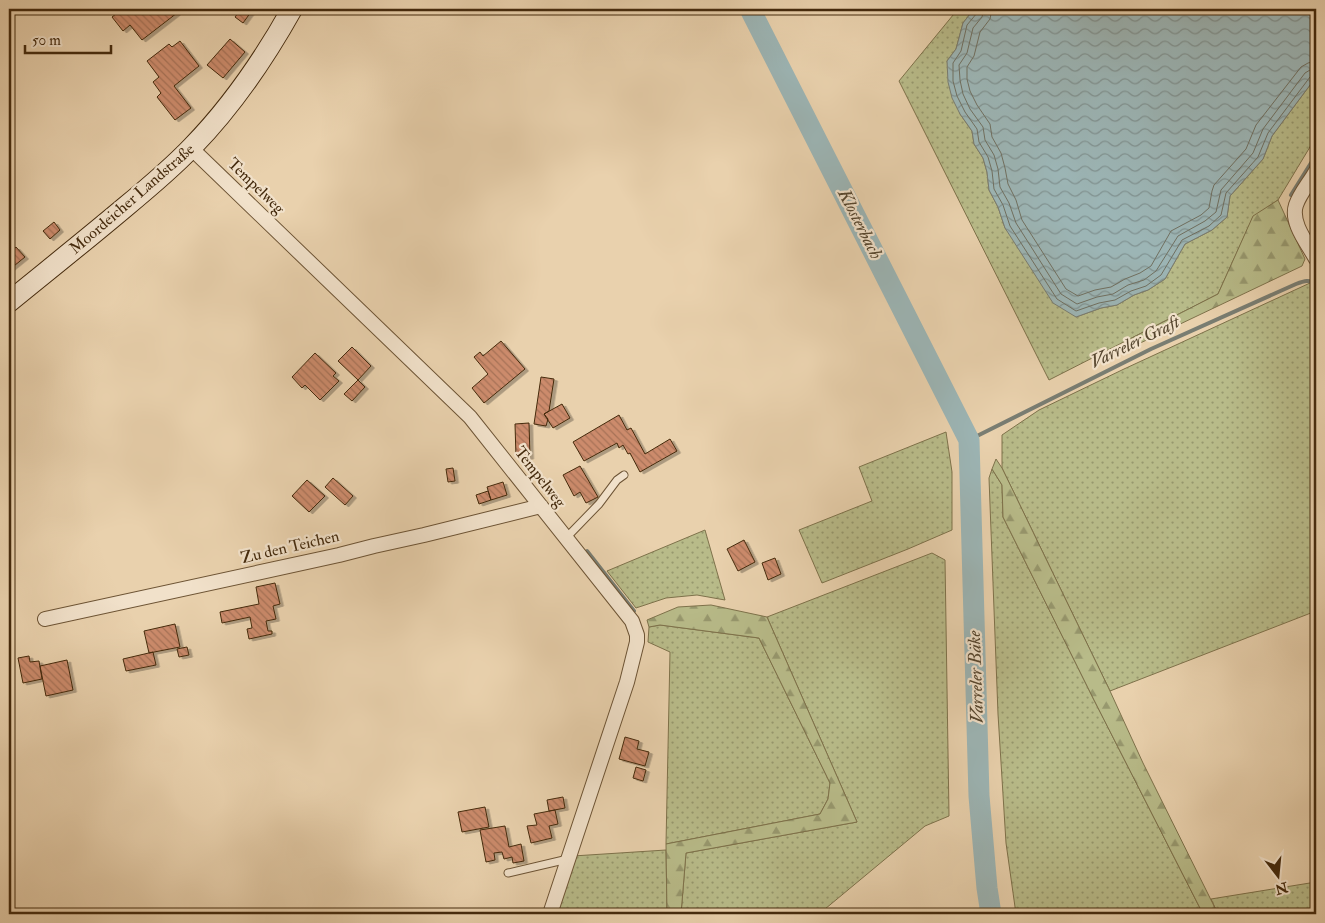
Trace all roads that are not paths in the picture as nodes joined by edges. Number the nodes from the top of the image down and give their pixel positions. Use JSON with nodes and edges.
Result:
{"nodes":[{"id":1,"x":292,"y":9,"type":"edge"},
{"id":2,"x":191,"y":148,"type":"junction"},
{"id":3,"x":1316,"y":171,"type":"edge"},
{"id":4,"x":1316,"y":259,"type":"edge"},
{"id":5,"x":9,"y":302,"type":"edge"},
{"id":6,"x":624,"y":475,"type":"dead end"},
{"id":7,"x":541,"y":506,"type":"junction"},
{"id":8,"x":566,"y":538,"type":"junction"},
{"id":9,"x":45,"y":619,"type":"dead end"},
{"id":10,"x":568,"y":859,"type":"junction"},
{"id":11,"x":508,"y":873,"type":"dead end"},
{"id":12,"x":550,"y":914,"type":"edge"}],
"edges":[{"from":1,"to":2,"type":"main road","name":"Moordeicher Landstraße"},
{"from":2,"to":5,"type":"main road","name":"Moordeicher Landstraße"},
{"from":2,"to":7,"type":"street","name":"Tempelweg"},
{"from":3,"to":4,"type":"street"},
{"from":6,"to":8,"type":"lane"},
{"from":7,"to":8,"type":"street","name":"Tempelweg"},
{"from":7,"to":9,"type":"street","name":"Zu den Teichen"},
{"from":8,"to":10,"type":"street","name":"Tempelweg"},
{"from":10,"to":11,"type":"lane"},
{"from":10,"to":12,"type":"street","name":"Tempelweg"}]}
